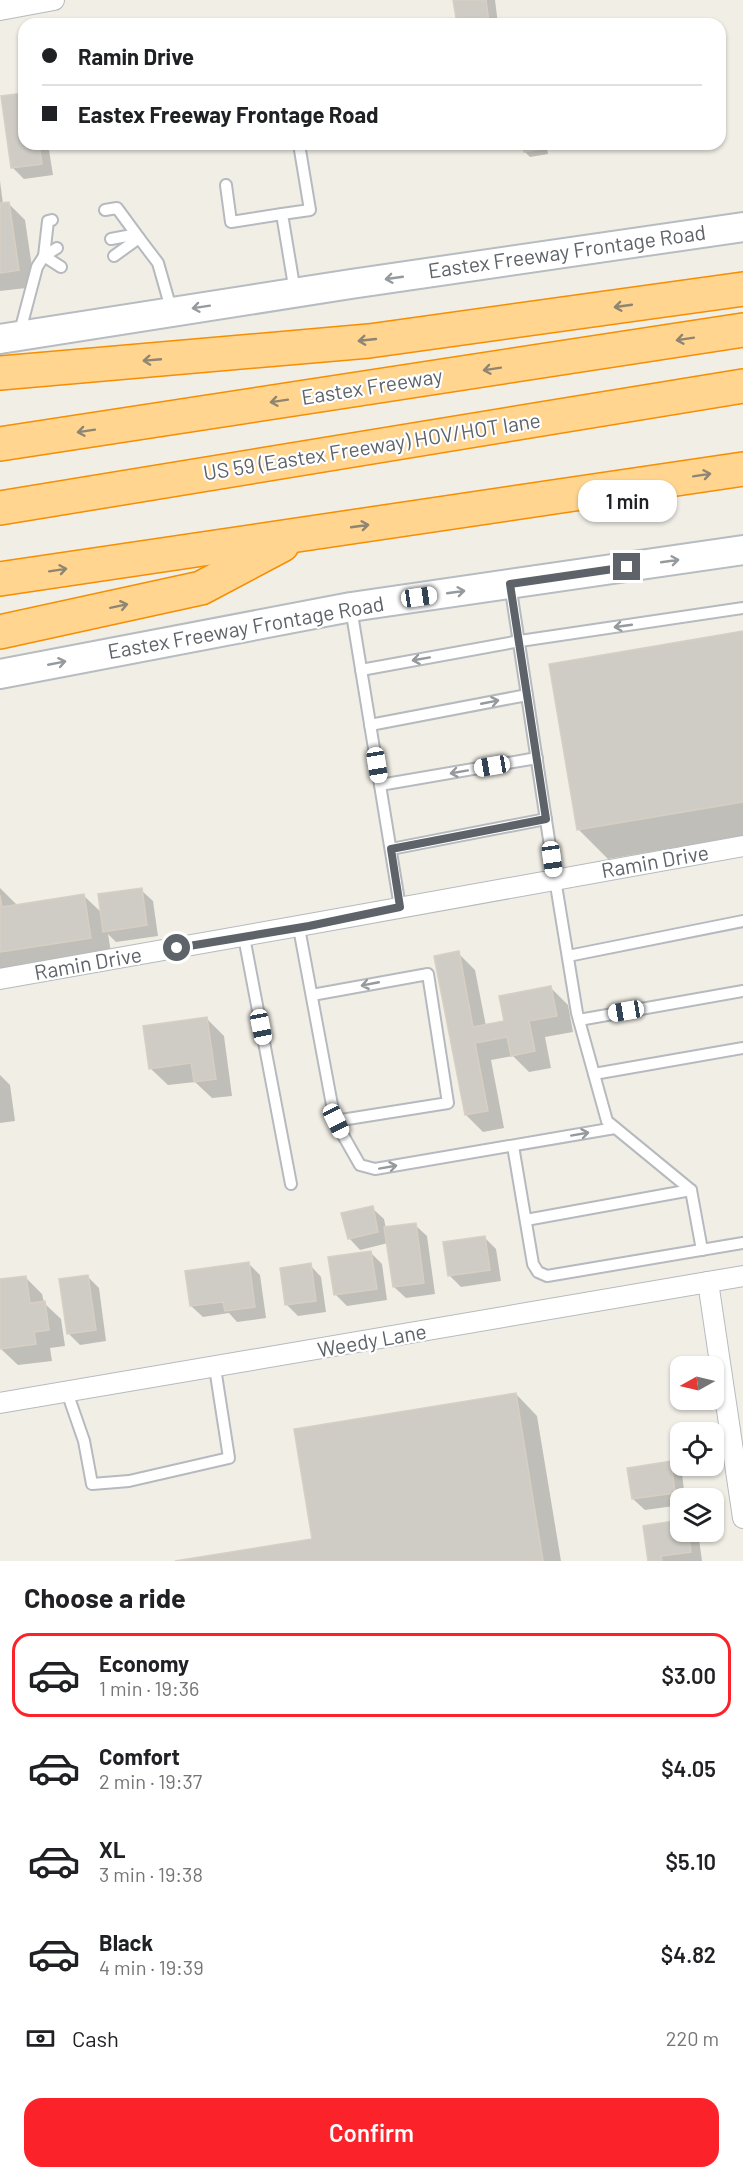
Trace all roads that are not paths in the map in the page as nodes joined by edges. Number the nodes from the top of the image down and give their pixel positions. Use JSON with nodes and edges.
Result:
{"nodes":[{"id":1,"x":54,"y":0,"type":"edge"},
{"id":2,"x":0,"y":10,"type":"edge"},
{"id":3,"x":300,"y":150,"type":"edge"},
{"id":4,"x":226,"y":185,"type":"dead end"},
{"id":5,"x":105,"y":210,"type":"dead end"},
{"id":6,"x":282,"y":214,"type":"junction"},
{"id":7,"x":52,"y":220,"type":"dead end"},
{"id":8,"x":743,"y":228,"type":"edge"},
{"id":9,"x":139,"y":238,"type":"junction"},
{"id":10,"x":111,"y":239,"type":"dead end"},
{"id":11,"x":57,"y":248,"type":"dead end"},
{"id":12,"x":44,"y":256,"type":"junction"},
{"id":13,"x":114,"y":256,"type":"dead end"},
{"id":14,"x":61,"y":267,"type":"dead end"},
{"id":15,"x":743,"y":289,"type":"edge"},
{"id":16,"x":295,"y":292,"type":"junction"},
{"id":17,"x":172,"y":312,"type":"junction"},
{"id":18,"x":743,"y":330,"type":"edge"},
{"id":19,"x":9,"y":337,"type":"edge"},
{"id":20,"x":0,"y":373,"type":"edge"},
{"id":21,"x":743,"y":386,"type":"edge"},
{"id":22,"x":0,"y":444,"type":"edge"},
{"id":23,"x":743,"y":469,"type":"edge"},
{"id":24,"x":0,"y":508,"type":"edge"},
{"id":25,"x":302,"y":535,"type":"junction"},
{"id":26,"x":743,"y":550,"type":"edge"},
{"id":27,"x":0,"y":579,"type":"edge"},
{"id":28,"x":510,"y":584,"type":"junction"},
{"id":29,"x":351,"y":607,"type":"junction"},
{"id":30,"x":743,"y":608,"type":"edge"},
{"id":31,"x":0,"y":632,"type":"edge"},
{"id":32,"x":520,"y":641,"type":"junction"},
{"id":33,"x":362,"y":669,"type":"junction"},
{"id":34,"x":0,"y":674,"type":"edge"},
{"id":35,"x":527,"y":695,"type":"junction"},
{"id":36,"x":370,"y":724,"type":"junction"},
{"id":37,"x":537,"y":758,"type":"junction"},
{"id":38,"x":380,"y":785,"type":"junction"},
{"id":39,"x":546,"y":819,"type":"junction"},
{"id":40,"x":743,"y":846,"type":"edge"},
{"id":41,"x":391,"y":849,"type":"junction"},
{"id":42,"x":555,"y":879,"type":"junction"},
{"id":43,"x":400,"y":907,"type":"junction"},
{"id":44,"x":743,"y":921,"type":"edge"},
{"id":45,"x":299,"y":927,"type":"junction"},
{"id":46,"x":244,"y":937,"type":"junction"},
{"id":47,"x":568,"y":956,"type":"junction"},
{"id":48,"x":0,"y":979,"type":"edge"},
{"id":49,"x":743,"y":991,"type":"edge"},
{"id":50,"x":312,"y":995,"type":"junction"},
{"id":51,"x":579,"y":1020,"type":"junction"},
{"id":52,"x":743,"y":1048,"type":"edge"},
{"id":53,"x":594,"y":1074,"type":"junction"},
{"id":54,"x":336,"y":1121,"type":"junction"},
{"id":55,"x":615,"y":1128,"type":"junction"},
{"id":56,"x":513,"y":1146,"type":"junction"},
{"id":57,"x":291,"y":1184,"type":"dead end"},
{"id":58,"x":691,"y":1190,"type":"junction"},
{"id":59,"x":526,"y":1220,"type":"junction"},
{"id":60,"x":743,"y":1243,"type":"edge"},
{"id":61,"x":702,"y":1251,"type":"junction"},
{"id":62,"x":743,"y":1276,"type":"edge"},
{"id":63,"x":708,"y":1282,"type":"junction"},
{"id":64,"x":215,"y":1368,"type":"junction"},
{"id":65,"x":67,"y":1392,"type":"junction"},
{"id":66,"x":0,"y":1403,"type":"edge"},
{"id":67,"x":743,"y":1518,"type":"edge"}],
"edges":[{"from":1,"to":2,"type":"street"},
{"from":3,"to":6,"type":"lane"},
{"from":4,"to":6,"type":"lane"},
{"from":5,"to":9,"type":"lane"},
{"from":6,"to":16,"type":"lane"},
{"from":7,"to":12,"type":"lane"},
{"from":8,"to":16,"type":"main road","name":"Eastex Freeway Frontage Road","one_way":true},
{"from":9,"to":10,"type":"lane"},
{"from":9,"to":13,"type":"lane"},
{"from":9,"to":17,"type":"lane"},
{"from":11,"to":12,"type":"lane"},
{"from":12,"to":14,"type":"lane"},
{"from":12,"to":19,"type":"lane"},
{"from":15,"to":20,"type":"highway","one_way":true},
{"from":16,"to":17,"type":"main road","name":"Eastex Freeway Frontage Road","one_way":true},
{"from":17,"to":19,"type":"main road","name":"Eastex Freeway Frontage Road"},
{"from":18,"to":22,"type":"highway","name":"Eastex Freeway","one_way":true},
{"from":21,"to":24,"type":"highway","name":"US 59 (Eastex Freeway) HOV/HOT lane"},
{"from":25,"to":23,"type":"highway","one_way":true},
{"from":27,"to":25,"type":"highway","one_way":true},
{"from":31,"to":25,"type":"highway","one_way":true},
{"from":28,"to":26,"type":"main road","name":"Eastex Freeway Frontage Road","one_way":true},
{"from":29,"to":28,"type":"main road","name":"Eastex Freeway Frontage Road","one_way":true},
{"from":28,"to":32,"type":"lane"},
{"from":29,"to":33,"type":"lane"},
{"from":34,"to":29,"type":"main road","name":"Eastex Freeway Frontage Road","one_way":true},
{"from":30,"to":32,"type":"lane","one_way":true},
{"from":32,"to":33,"type":"lane","one_way":true},
{"from":32,"to":35,"type":"lane"},
{"from":33,"to":36,"type":"lane"},
{"from":36,"to":35,"type":"lane","one_way":true},
{"from":35,"to":37,"type":"lane"},
{"from":36,"to":38,"type":"lane"},
{"from":37,"to":38,"type":"lane","one_way":true},
{"from":37,"to":39,"type":"lane"},
{"from":38,"to":41,"type":"lane"},
{"from":39,"to":41,"type":"lane"},
{"from":39,"to":42,"type":"lane"},
{"from":40,"to":42,"type":"street","name":"Ramin Drive"},
{"from":41,"to":43,"type":"lane"},
{"from":42,"to":43,"type":"street","name":"Ramin Drive"},
{"from":42,"to":47,"type":"lane"},
{"from":43,"to":45,"type":"street","name":"Ramin Drive"},
{"from":44,"to":47,"type":"lane"},
{"from":45,"to":46,"type":"street","name":"Ramin Drive"},
{"from":45,"to":50,"type":"lane"},
{"from":46,"to":48,"type":"street","name":"Ramin Drive"},
{"from":46,"to":57,"type":"lane"},
{"from":47,"to":51,"type":"lane"},
{"from":49,"to":51,"type":"lane"},
{"from":50,"to":54,"type":"lane"},
{"from":54,"to":50,"type":"lane","one_way":true},
{"from":51,"to":53,"type":"lane"},
{"from":52,"to":53,"type":"lane"},
{"from":53,"to":55,"type":"lane"},
{"from":54,"to":56,"type":"lane","one_way":true},
{"from":56,"to":55,"type":"lane","one_way":true},
{"from":55,"to":58,"type":"lane"},
{"from":56,"to":59,"type":"lane"},
{"from":58,"to":59,"type":"lane"},
{"from":58,"to":61,"type":"lane"},
{"from":59,"to":61,"type":"lane"},
{"from":60,"to":61,"type":"lane"},
{"from":62,"to":63,"type":"street","name":"Weedy Lane"},
{"from":63,"to":64,"type":"street","name":"Weedy Lane"},
{"from":63,"to":67,"type":"street"},
{"from":64,"to":65,"type":"street","name":"Weedy Lane"},
{"from":64,"to":65,"type":"lane"},
{"from":65,"to":66,"type":"street","name":"Weedy Lane"}]}
